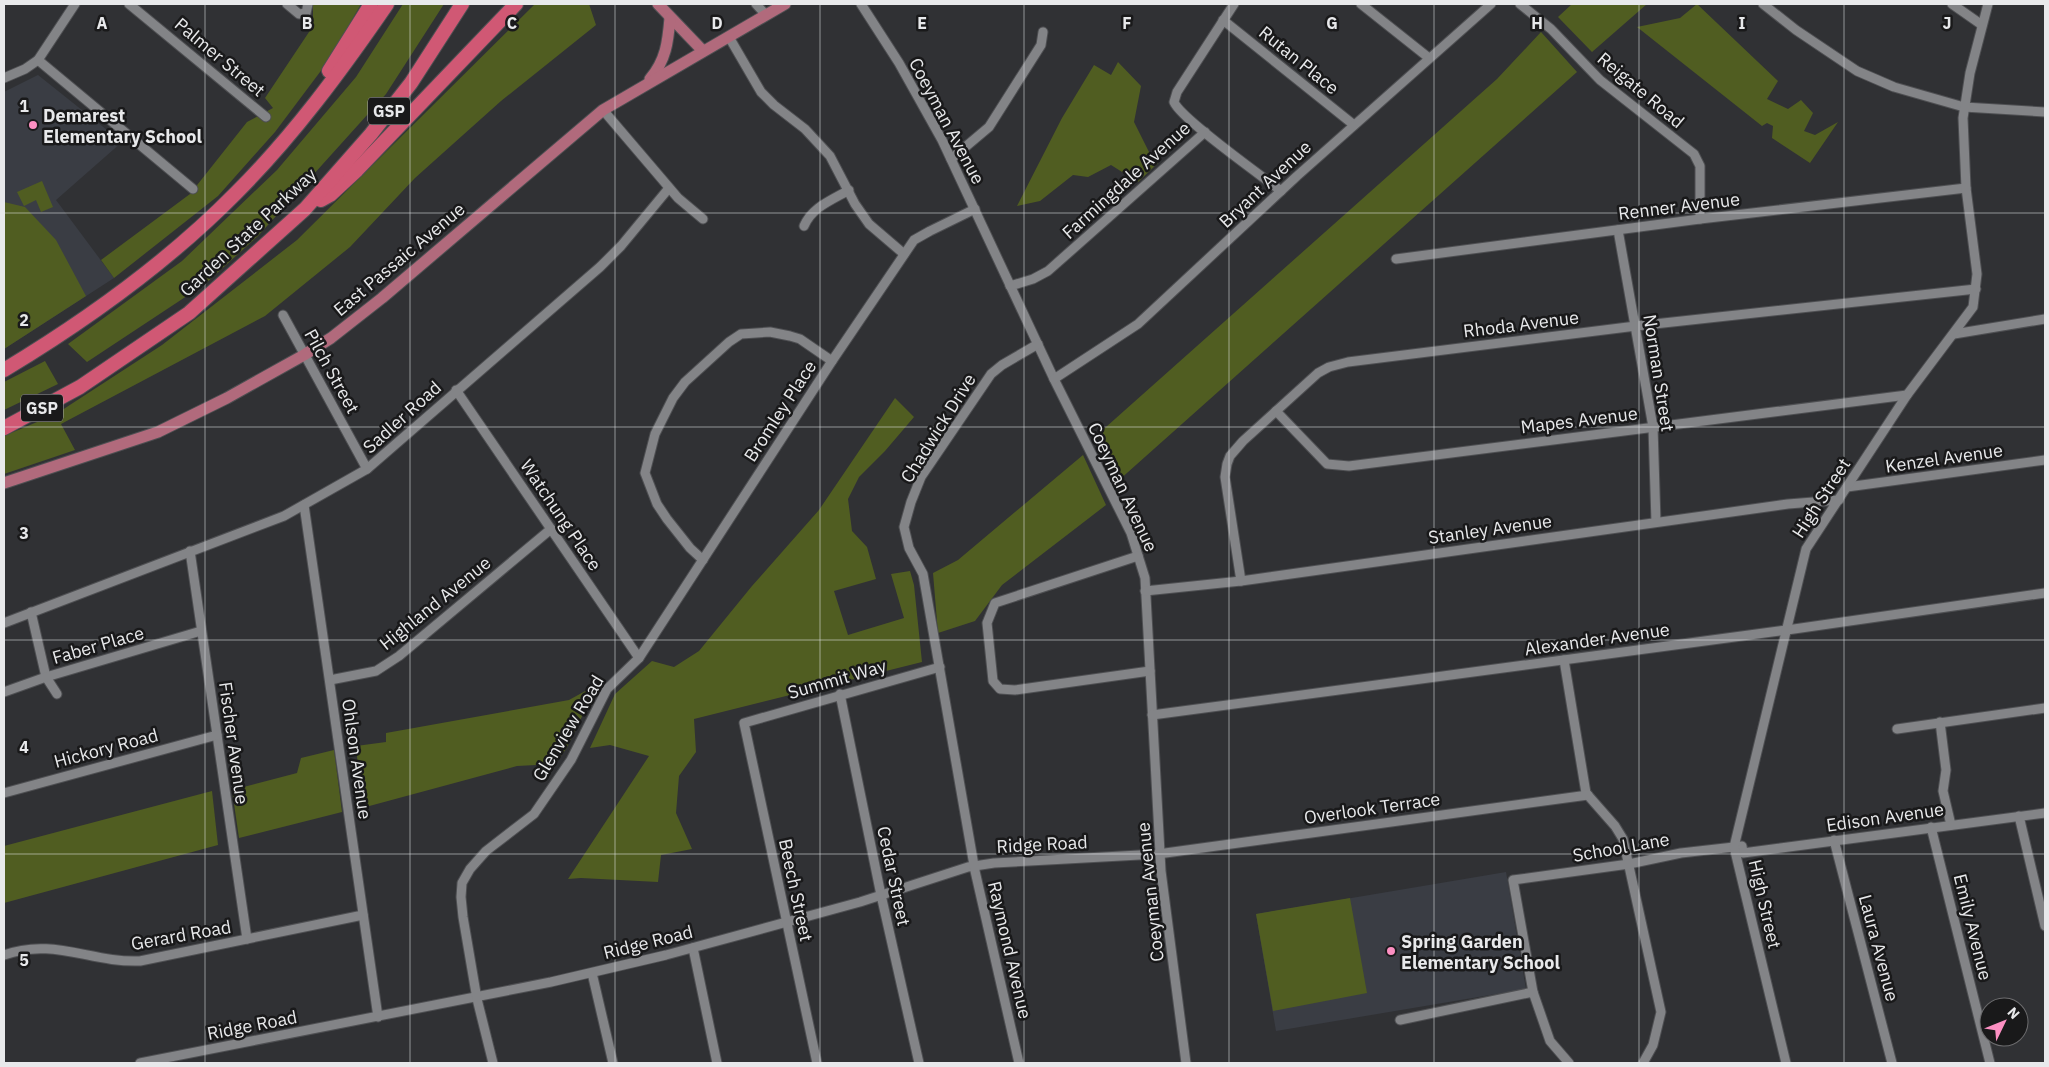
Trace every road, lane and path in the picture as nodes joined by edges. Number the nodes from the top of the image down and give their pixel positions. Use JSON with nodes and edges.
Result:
{"nodes":[{"id":1,"x":75,"y":4,"type":"edge"},
{"id":2,"x":129,"y":4,"type":"edge"},
{"id":3,"x":287,"y":4,"type":"edge"},
{"id":4,"x":308,"y":4,"type":"edge"},
{"id":5,"x":371,"y":4,"type":"edge"},
{"id":6,"x":387,"y":4,"type":"edge"},
{"id":7,"x":462,"y":4,"type":"edge"},
{"id":8,"x":516,"y":4,"type":"edge"},
{"id":9,"x":658,"y":4,"type":"edge"},
{"id":10,"x":756,"y":4,"type":"edge"},
{"id":11,"x":785,"y":4,"type":"edge"},
{"id":12,"x":861,"y":4,"type":"edge"},
{"id":13,"x":1234,"y":4,"type":"edge"},
{"id":14,"x":1361,"y":4,"type":"edge"},
{"id":15,"x":1491,"y":4,"type":"edge"},
{"id":16,"x":1520,"y":4,"type":"edge"},
{"id":17,"x":1763,"y":4,"type":"edge"},
{"id":18,"x":1952,"y":4,"type":"edge"},
{"id":19,"x":1988,"y":4,"type":"edge"},
{"id":20,"x":766,"y":15,"type":"junction"},
{"id":21,"x":670,"y":18,"type":"junction"},
{"id":22,"x":1223,"y":20,"type":"junction"},
{"id":23,"x":1982,"y":25,"type":"junction"},
{"id":24,"x":1043,"y":32,"type":"dead end"},
{"id":25,"x":729,"y":37,"type":"junction"},
{"id":26,"x":703,"y":51,"type":"junction"},
{"id":27,"x":1429,"y":58,"type":"junction"},
{"id":28,"x":38,"y":60,"type":"junction"},
{"id":29,"x":4,"y":78,"type":"edge"},
{"id":30,"x":640,"y":88,"type":"junction"},
{"id":31,"x":1964,"y":107,"type":"junction"},
{"id":32,"x":603,"y":110,"type":"junction"},
{"id":33,"x":2045,"y":112,"type":"edge"},
{"id":34,"x":266,"y":117,"type":"dead end"},
{"id":35,"x":1354,"y":125,"type":"junction"},
{"id":36,"x":1205,"y":132,"type":"junction"},
{"id":37,"x":278,"y":149,"type":"junction"},
{"id":38,"x":951,"y":159,"type":"junction"},
{"id":39,"x":669,"y":188,"type":"junction"},
{"id":40,"x":1966,"y":188,"type":"junction"},
{"id":41,"x":193,"y":189,"type":"dead end"},
{"id":42,"x":849,"y":190,"type":"junction"},
{"id":43,"x":1281,"y":191,"type":"junction"},
{"id":44,"x":305,"y":209,"type":"junction"},
{"id":45,"x":975,"y":209,"type":"junction"},
{"id":46,"x":703,"y":219,"type":"dead end"},
{"id":47,"x":1700,"y":219,"type":"junction"},
{"id":48,"x":804,"y":226,"type":"dead end"},
{"id":49,"x":1618,"y":230,"type":"junction"},
{"id":50,"x":904,"y":254,"type":"junction"},
{"id":51,"x":1396,"y":259,"type":"dead end"},
{"id":52,"x":1010,"y":286,"type":"junction"},
{"id":53,"x":1976,"y":289,"type":"junction"},
{"id":54,"x":283,"y":315,"type":"dead end"},
{"id":55,"x":2045,"y":319,"type":"edge"},
{"id":56,"x":1636,"y":326,"type":"junction"},
{"id":57,"x":1954,"y":334,"type":"junction"},
{"id":58,"x":1038,"y":344,"type":"junction"},
{"id":59,"x":304,"y":355,"type":"junction"},
{"id":60,"x":832,"y":361,"type":"junction"},
{"id":61,"x":4,"y":370,"type":"edge"},
{"id":62,"x":1054,"y":379,"type":"junction"},
{"id":63,"x":456,"y":390,"type":"junction"},
{"id":64,"x":1907,"y":395,"type":"junction"},
{"id":65,"x":1276,"y":411,"type":"junction"},
{"id":66,"x":1653,"y":427,"type":"junction"},
{"id":67,"x":4,"y":428,"type":"edge"},
{"id":68,"x":2045,"y":460,"type":"edge"},
{"id":69,"x":367,"y":469,"type":"junction"},
{"id":70,"x":4,"y":483,"type":"edge"},
{"id":71,"x":1847,"y":487,"type":"junction"},
{"id":72,"x":1839,"y":500,"type":"junction"},
{"id":73,"x":304,"y":505,"type":"junction"},
{"id":74,"x":1656,"y":522,"type":"junction"},
{"id":75,"x":551,"y":529,"type":"junction"},
{"id":76,"x":190,"y":551,"type":"junction"},
{"id":77,"x":1138,"y":556,"type":"junction"},
{"id":78,"x":703,"y":560,"type":"junction"},
{"id":79,"x":1241,"y":581,"type":"junction"},
{"id":80,"x":1145,"y":591,"type":"junction"},
{"id":81,"x":2045,"y":593,"type":"edge"},
{"id":82,"x":31,"y":612,"type":"junction"},
{"id":83,"x":4,"y":623,"type":"edge"},
{"id":84,"x":1787,"y":630,"type":"junction"},
{"id":85,"x":201,"y":631,"type":"junction"},
{"id":86,"x":639,"y":658,"type":"junction"},
{"id":87,"x":1564,"y":660,"type":"junction"},
{"id":88,"x":940,"y":667,"type":"junction"},
{"id":89,"x":1150,"y":670,"type":"junction"},
{"id":90,"x":46,"y":677,"type":"junction"},
{"id":91,"x":330,"y":680,"type":"junction"},
{"id":92,"x":4,"y":692,"type":"edge"},
{"id":93,"x":57,"y":694,"type":"dead end"},
{"id":94,"x":840,"y":694,"type":"junction"},
{"id":95,"x":2045,"y":708,"type":"edge"},
{"id":96,"x":1152,"y":715,"type":"junction"},
{"id":97,"x":1940,"y":722,"type":"junction"},
{"id":98,"x":744,"y":723,"type":"joint"},
{"id":99,"x":1897,"y":729,"type":"dead end"},
{"id":100,"x":217,"y":735,"type":"junction"},
{"id":101,"x":4,"y":793,"type":"edge"},
{"id":102,"x":1588,"y":795,"type":"junction"},
{"id":103,"x":2045,"y":813,"type":"edge"},
{"id":104,"x":2019,"y":816,"type":"junction"},
{"id":105,"x":1951,"y":825,"type":"junction"},
{"id":106,"x":1931,"y":827,"type":"junction"},
{"id":107,"x":1834,"y":840,"type":"junction"},
{"id":108,"x":1734,"y":846,"type":"junction"},
{"id":109,"x":1160,"y":854,"type":"junction"},
{"id":110,"x":1629,"y":864,"type":"junction"},
{"id":111,"x":974,"y":866,"type":"junction"},
{"id":112,"x":881,"y":895,"type":"junction"},
{"id":113,"x":364,"y":915,"type":"junction"},
{"id":114,"x":786,"y":922,"type":"junction"},
{"id":115,"x":2045,"y":926,"type":"edge"},
{"id":116,"x":247,"y":939,"type":"junction"},
{"id":117,"x":692,"y":948,"type":"junction"},
{"id":118,"x":4,"y":955,"type":"edge"},
{"id":119,"x":592,"y":973,"type":"junction"},
{"id":120,"x":1533,"y":992,"type":"junction"},
{"id":121,"x":477,"y":997,"type":"junction"},
{"id":122,"x":378,"y":1017,"type":"junction"},
{"id":123,"x":1400,"y":1020,"type":"dead end"},
{"id":124,"x":140,"y":1063,"type":"edge"},
{"id":125,"x":493,"y":1063,"type":"edge"},
{"id":126,"x":612,"y":1063,"type":"edge"},
{"id":127,"x":717,"y":1063,"type":"edge"},
{"id":128,"x":817,"y":1063,"type":"edge"},
{"id":129,"x":919,"y":1063,"type":"edge"},
{"id":130,"x":1019,"y":1063,"type":"edge"},
{"id":131,"x":1186,"y":1063,"type":"edge"},
{"id":132,"x":1569,"y":1063,"type":"edge"},
{"id":133,"x":1642,"y":1063,"type":"edge"},
{"id":134,"x":1786,"y":1063,"type":"edge"},
{"id":135,"x":1892,"y":1063,"type":"edge"},
{"id":136,"x":1990,"y":1063,"type":"edge"}],
"edges":[{"from":1,"to":28,"type":"street"},
{"from":2,"to":34,"type":"street","name":"Palmer Street"},
{"from":3,"to":4,"type":"street"},
{"from":5,"to":37,"type":"highway"},
{"from":6,"to":37,"type":"highway","name":"Garden State Parkway"},
{"from":7,"to":44,"type":"highway","name":"Garden State Parkway","number":"GSP"},
{"from":8,"to":44,"type":"highway"},
{"from":9,"to":21,"type":"main road"},
{"from":10,"to":20,"type":"street"},
{"from":11,"to":20,"type":"main road","name":"East Passaic Avenue"},
{"from":12,"to":38,"type":"street","name":"Coeyman Avenue"},
{"from":13,"to":22,"type":"street","name":"Farmingdale Avenue"},
{"from":14,"to":27,"type":"street"},
{"from":15,"to":27,"type":"street","name":"Bryant Avenue"},
{"from":16,"to":47,"type":"street","name":"Reigate Road"},
{"from":17,"to":31,"type":"street"},
{"from":18,"to":23,"type":"street"},
{"from":19,"to":23,"type":"street","name":"High Street"},
{"from":20,"to":25,"type":"main road","name":"East Passaic Avenue"},
{"from":21,"to":26,"type":"main road"},
{"from":21,"to":30,"type":"main road"},
{"from":22,"to":35,"type":"street","name":"Rutan Place"},
{"from":22,"to":36,"type":"street","name":"Farmingdale Avenue"},
{"from":23,"to":31,"type":"street","name":"High Street"},
{"from":24,"to":38,"type":"street"},
{"from":25,"to":26,"type":"main road","name":"East Passaic Avenue"},
{"from":25,"to":42,"type":"street"},
{"from":26,"to":30,"type":"main road","name":"East Passaic Avenue"},
{"from":27,"to":35,"type":"street","name":"Bryant Avenue"},
{"from":28,"to":29,"type":"street"},
{"from":28,"to":41,"type":"street"},
{"from":30,"to":32,"type":"main road","name":"East Passaic Avenue"},
{"from":31,"to":33,"type":"street"},
{"from":31,"to":40,"type":"street","name":"High Street"},
{"from":32,"to":39,"type":"street"},
{"from":32,"to":59,"type":"main road","name":"East Passaic Avenue"},
{"from":35,"to":43,"type":"street","name":"Bryant Avenue"},
{"from":36,"to":43,"type":"street"},
{"from":36,"to":52,"type":"street","name":"Farmingdale Avenue"},
{"from":37,"to":61,"type":"highway","name":"Garden State Parkway"},
{"from":38,"to":45,"type":"street","name":"Coeyman Avenue"},
{"from":39,"to":46,"type":"street"},
{"from":39,"to":63,"type":"street","name":"Sadler Road"},
{"from":40,"to":47,"type":"street","name":"Renner Avenue"},
{"from":40,"to":53,"type":"street","name":"High Street"},
{"from":42,"to":48,"type":"street"},
{"from":42,"to":50,"type":"street"},
{"from":43,"to":62,"type":"street","name":"Bryant Avenue"},
{"from":44,"to":67,"type":"highway","name":"Garden State Parkway","number":"GSP"},
{"from":45,"to":50,"type":"street","name":"Bromley Place"},
{"from":45,"to":52,"type":"street","name":"Coeyman Avenue"},
{"from":47,"to":49,"type":"street","name":"Renner Avenue"},
{"from":49,"to":51,"type":"street","name":"Renner Avenue"},
{"from":49,"to":56,"type":"street","name":"Norman Street"},
{"from":50,"to":60,"type":"street","name":"Bromley Place"},
{"from":52,"to":58,"type":"street","name":"Coeyman Avenue"},
{"from":53,"to":56,"type":"street","name":"Rhoda Avenue"},
{"from":53,"to":57,"type":"street","name":"High Street"},
{"from":54,"to":59,"type":"street","name":"Pilch Street"},
{"from":55,"to":57,"type":"street"},
{"from":56,"to":65,"type":"street","name":"Rhoda Avenue"},
{"from":56,"to":66,"type":"street","name":"Norman Street"},
{"from":57,"to":64,"type":"street","name":"High Street"},
{"from":58,"to":62,"type":"street","name":"Coeyman Avenue"},
{"from":58,"to":88,"type":"street","name":"Chadwick Drive"},
{"from":59,"to":69,"type":"street","name":"Pilch Street"},
{"from":59,"to":70,"type":"main road","name":"East Passaic Avenue"},
{"from":60,"to":78,"type":"street","name":"Bromley Place"},
{"from":60,"to":78,"type":"street"},
{"from":62,"to":77,"type":"street","name":"Coeyman Avenue"},
{"from":63,"to":69,"type":"street","name":"Sadler Road"},
{"from":63,"to":75,"type":"street","name":"Watchung Place"},
{"from":64,"to":66,"type":"street","name":"Mapes Avenue"},
{"from":64,"to":71,"type":"street","name":"High Street"},
{"from":65,"to":66,"type":"street","name":"Mapes Avenue"},
{"from":65,"to":79,"type":"street","name":"Rhoda Avenue"},
{"from":66,"to":74,"type":"street","name":"Norman Street"},
{"from":68,"to":71,"type":"street","name":"Kenzel Avenue"},
{"from":69,"to":73,"type":"street","name":"Sadler Road"},
{"from":71,"to":72,"type":"street","name":"High Street"},
{"from":72,"to":74,"type":"street","name":"Stanley Avenue"},
{"from":72,"to":84,"type":"street","name":"High Street"},
{"from":73,"to":76,"type":"street","name":"Sadler Road"},
{"from":73,"to":91,"type":"street","name":"Ohlson Avenue"},
{"from":74,"to":79,"type":"street","name":"Stanley Avenue"},
{"from":75,"to":86,"type":"street","name":"Watchung Place"},
{"from":75,"to":91,"type":"street","name":"Highland Avenue"},
{"from":76,"to":82,"type":"street","name":"Sadler Road"},
{"from":76,"to":85,"type":"street","name":"Fischer Avenue"},
{"from":77,"to":80,"type":"street","name":"Coeyman Avenue"},
{"from":77,"to":89,"type":"street"},
{"from":78,"to":86,"type":"street","name":"Bromley Place"},
{"from":79,"to":80,"type":"street","name":"Stanley Avenue"},
{"from":80,"to":89,"type":"street","name":"Coeyman Avenue"},
{"from":81,"to":84,"type":"street","name":"Alexander Avenue"},
{"from":82,"to":83,"type":"street","name":"Sadler Road"},
{"from":82,"to":90,"type":"street"},
{"from":84,"to":87,"type":"street","name":"Alexander Avenue"},
{"from":84,"to":108,"type":"street","name":"High Street"},
{"from":85,"to":90,"type":"street","name":"Faber Place"},
{"from":85,"to":100,"type":"street","name":"Fischer Avenue"},
{"from":86,"to":121,"type":"street","name":"Glenview Road"},
{"from":87,"to":96,"type":"street","name":"Alexander Avenue"},
{"from":87,"to":102,"type":"street"},
{"from":88,"to":94,"type":"street","name":"Summit Way"},
{"from":88,"to":111,"type":"street","name":"Raymond Avenue"},
{"from":89,"to":96,"type":"street","name":"Coeyman Avenue"},
{"from":90,"to":92,"type":"street","name":"Faber Place"},
{"from":90,"to":93,"type":"street"},
{"from":91,"to":113,"type":"street","name":"Ohlson Avenue"},
{"from":94,"to":98,"type":"street","name":"Summit Way"},
{"from":94,"to":112,"type":"street","name":"Cedar Street"},
{"from":95,"to":97,"type":"street"},
{"from":96,"to":109,"type":"street","name":"Coeyman Avenue"},
{"from":97,"to":99,"type":"street"},
{"from":97,"to":105,"type":"street"},
{"from":98,"to":114,"type":"street","name":"Beech Street"},
{"from":100,"to":101,"type":"street","name":"Hickory Road"},
{"from":100,"to":116,"type":"street","name":"Fischer Avenue"},
{"from":102,"to":109,"type":"street","name":"Overlook Terrace"},
{"from":102,"to":110,"type":"street"},
{"from":103,"to":104,"type":"street","name":"Edison Avenue"},
{"from":104,"to":105,"type":"street","name":"Edison Avenue"},
{"from":104,"to":115,"type":"street"},
{"from":105,"to":106,"type":"street","name":"Edison Avenue"},
{"from":106,"to":107,"type":"street","name":"Edison Avenue"},
{"from":106,"to":136,"type":"street","name":"Emily Avenue"},
{"from":107,"to":108,"type":"street","name":"Edison Avenue"},
{"from":107,"to":135,"type":"street","name":"Laura Avenue"},
{"from":108,"to":110,"type":"street","name":"School Lane"},
{"from":108,"to":134,"type":"street","name":"High Street"},
{"from":109,"to":111,"type":"street","name":"Ridge Road"},
{"from":109,"to":131,"type":"street","name":"Coeyman Avenue"},
{"from":110,"to":120,"type":"street","name":"School Lane"},
{"from":110,"to":133,"type":"street"},
{"from":111,"to":112,"type":"street","name":"Ridge Road"},
{"from":111,"to":130,"type":"street","name":"Raymond Avenue"},
{"from":112,"to":114,"type":"street","name":"Ridge Road"},
{"from":112,"to":129,"type":"street","name":"Cedar Street"},
{"from":113,"to":116,"type":"street","name":"Gerard Road"},
{"from":113,"to":122,"type":"street","name":"Ohlson Avenue"},
{"from":114,"to":117,"type":"street","name":"Ridge Road"},
{"from":114,"to":128,"type":"street","name":"Beech Street"},
{"from":116,"to":118,"type":"street","name":"Gerard Road"},
{"from":117,"to":119,"type":"street","name":"Ridge Road"},
{"from":117,"to":127,"type":"street"},
{"from":119,"to":121,"type":"street","name":"Ridge Road"},
{"from":119,"to":126,"type":"street"},
{"from":120,"to":123,"type":"street"},
{"from":120,"to":132,"type":"street"},
{"from":121,"to":122,"type":"street","name":"Ridge Road"},
{"from":121,"to":125,"type":"street","name":"Glenview Road"},
{"from":122,"to":124,"type":"street","name":"Ridge Road"}]}
